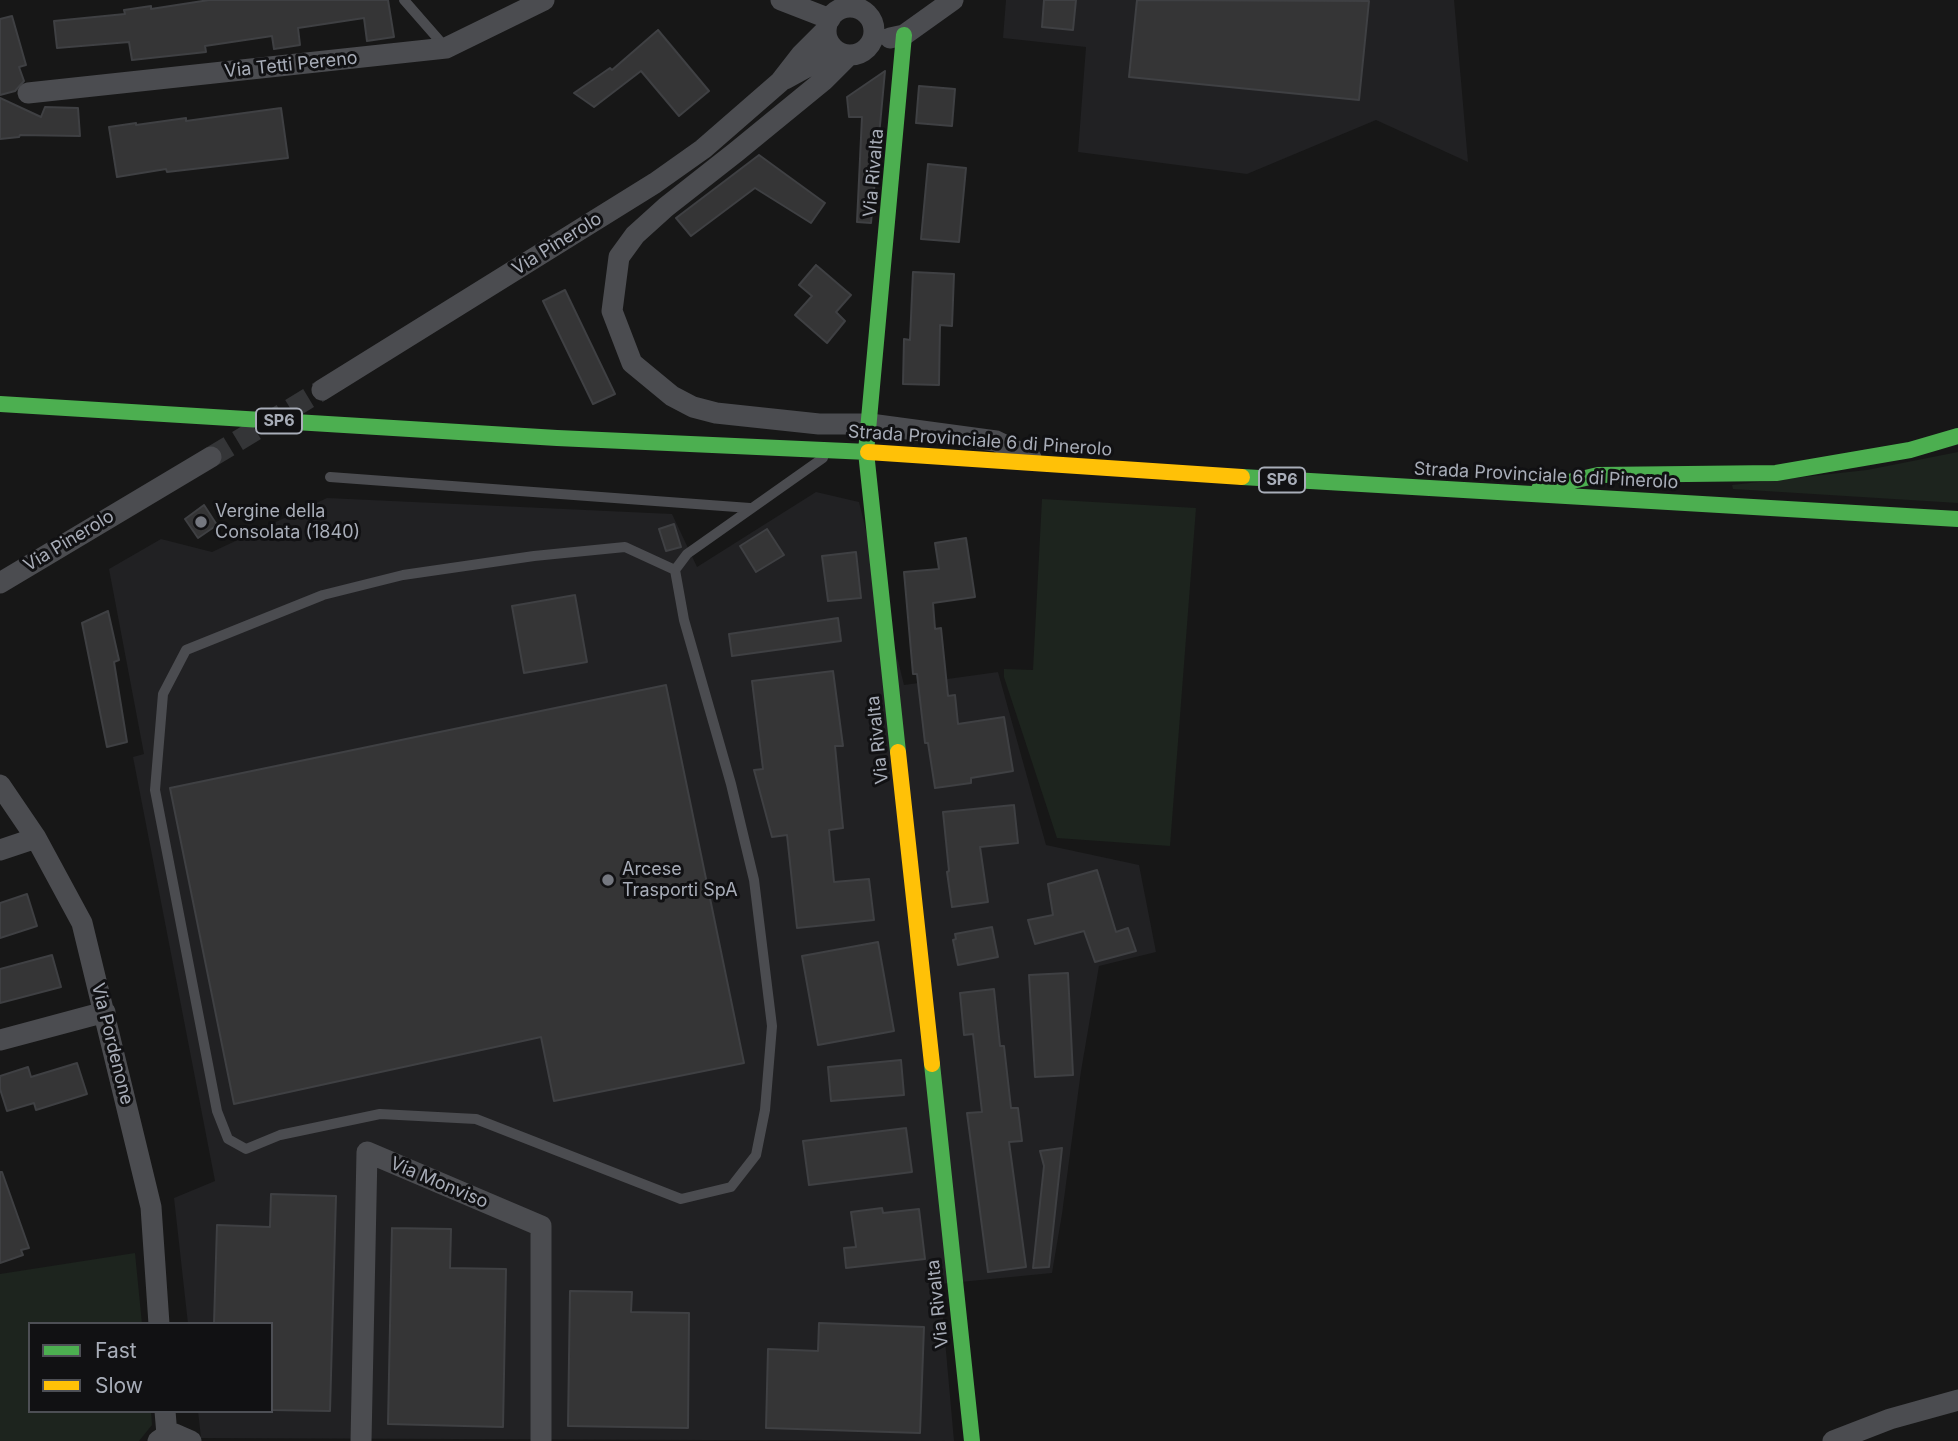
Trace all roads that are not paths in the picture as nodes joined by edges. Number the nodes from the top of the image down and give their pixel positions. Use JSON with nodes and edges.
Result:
{"nodes":[{"id":1,"x":404,"y":0,"type":"edge"},
{"id":2,"x":544,"y":0,"type":"edge"},
{"id":3,"x":781,"y":0,"type":"edge"},
{"id":4,"x":953,"y":0,"type":"edge"},
{"id":5,"x":864,"y":15,"type":"edge"},
{"id":6,"x":828,"y":25,"type":"junction"},
{"id":7,"x":911,"y":30,"type":"junction"},
{"id":8,"x":446,"y":48,"type":"junction"},
{"id":9,"x":843,"y":53,"type":"junction"},
{"id":10,"x":780,"y":82,"type":"junction"},
{"id":11,"x":27,"y":93,"type":"dead end"},
{"id":12,"x":322,"y":390,"type":"tunnel mouth"},
{"id":13,"x":0,"y":404,"type":"edge"},
{"id":14,"x":819,"y":424,"type":"junction"},
{"id":15,"x":870,"y":424,"type":"junction"},
{"id":16,"x":1958,"y":436,"type":"edge"},
{"id":17,"x":834,"y":450,"type":"junction"},
{"id":18,"x":866,"y":452,"type":"junction"},
{"id":19,"x":211,"y":457,"type":"tunnel mouth"},
{"id":20,"x":1046,"y":465,"type":"junction"},
{"id":21,"x":330,"y":477,"type":"dead end"},
{"id":22,"x":1519,"y":494,"type":"junction"},
{"id":23,"x":750,"y":508,"type":"junction"},
{"id":24,"x":1953,"y":521,"type":"edge"},
{"id":25,"x":675,"y":570,"type":"junction"},
{"id":26,"x":0,"y":583,"type":"edge"},
{"id":27,"x":0,"y":785,"type":"edge"},
{"id":28,"x":36,"y":838,"type":"junction"},
{"id":29,"x":0,"y":850,"type":"edge"},
{"id":30,"x":104,"y":1012,"type":"junction"},
{"id":31,"x":0,"y":1040,"type":"edge"},
{"id":32,"x":159,"y":1322,"type":"edge"},
{"id":33,"x":1958,"y":1400,"type":"edge"},
{"id":34,"x":165,"y":1413,"type":"edge"},
{"id":35,"x":162,"y":1438,"type":"edge"},
{"id":36,"x":191,"y":1441,"type":"edge"},
{"id":37,"x":361,"y":1441,"type":"edge"},
{"id":38,"x":541,"y":1441,"type":"edge"},
{"id":39,"x":972,"y":1441,"type":"edge"},
{"id":40,"x":1833,"y":1441,"type":"edge"}],
"edges":[{"from":1,"to":8,"type":"lane"},
{"from":2,"to":8,"type":"street","name":"Via Tetti Pereno"},
{"from":3,"to":6,"type":"street"},
{"from":4,"to":7,"type":"street"},
{"from":5,"to":6,"type":"street","name":"Via Pinerolo"},
{"from":5,"to":7,"type":"street"},
{"from":5,"to":9,"type":"street"},
{"from":6,"to":9,"type":"street"},
{"from":6,"to":10,"type":"street","name":"Via Pinerolo"},
{"from":7,"to":15,"type":"main road","name":"Via Rivalta"},
{"from":8,"to":11,"type":"street","name":"Via Tetti Pereno"},
{"from":9,"to":10,"type":"street","name":"Via Pinerolo"},
{"from":9,"to":14,"type":"street"},
{"from":10,"to":12,"type":"street","name":"Via Pinerolo"},
{"from":13,"to":17,"type":"main road","name":"Strada Provinciale 6 di Pinerolo","number":"SP6"},
{"from":14,"to":15,"type":"street"},
{"from":14,"to":18,"type":"street"},
{"from":15,"to":18,"type":"main road","name":"Via Rivalta"},
{"from":15,"to":20,"type":"street"},
{"from":16,"to":22,"type":"main road"},
{"from":17,"to":18,"type":"main road","name":"Strada Provinciale 6 di Pinerolo","number":"SP6"},
{"from":17,"to":23,"type":"lane"},
{"from":18,"to":20,"type":"main road","name":"Strada Provinciale 6 di Pinerolo","number":"SP6"},
{"from":18,"to":39,"type":"main road","name":"Via Rivalta"},
{"from":19,"to":26,"type":"street","name":"Via Pinerolo"},
{"from":20,"to":22,"type":"main road","name":"Strada Provinciale 6 di Pinerolo","number":"SP6"},
{"from":21,"to":23,"type":"lane"},
{"from":22,"to":24,"type":"main road","name":"Strada Provinciale 6 di Pinerolo","number":"SP6"},
{"from":23,"to":25,"type":"lane"},
{"from":25,"to":25,"type":"lane"},
{"from":27,"to":28,"type":"street","name":"Via Pordenone"},
{"from":28,"to":29,"type":"street"},
{"from":28,"to":30,"type":"street","name":"Via Pordenone"},
{"from":30,"to":31,"type":"street"},
{"from":30,"to":32,"type":"street","name":"Via Pordenone"},
{"from":33,"to":40,"type":"street"},
{"from":34,"to":35,"type":"street"},
{"from":35,"to":36,"type":"street"},
{"from":37,"to":38,"type":"street","name":"Via Monviso"}]}
